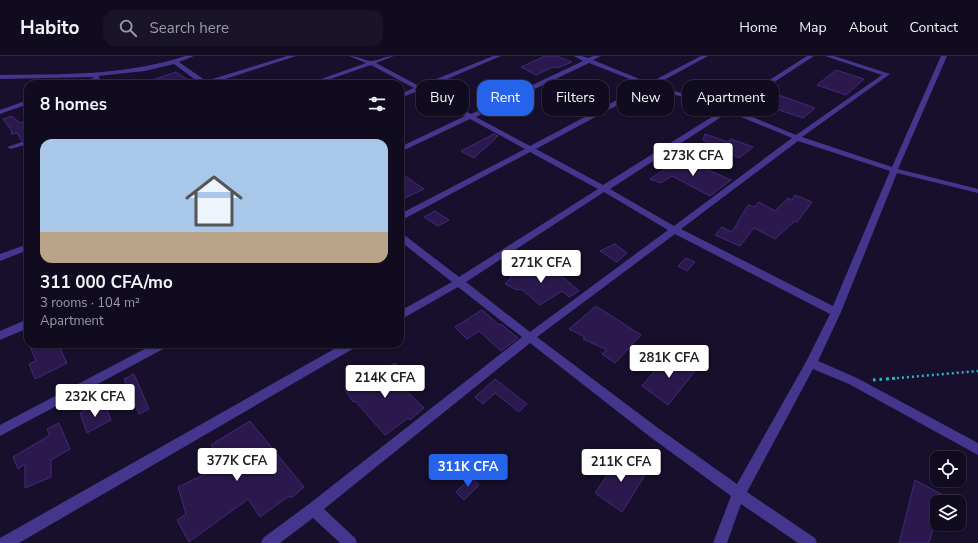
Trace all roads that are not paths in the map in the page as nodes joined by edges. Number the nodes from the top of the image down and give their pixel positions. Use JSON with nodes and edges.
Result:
{"nodes":[{"id":1,"x":190,"y":56,"type":"edge"},
{"id":2,"x":293,"y":56,"type":"edge"},
{"id":3,"x":352,"y":56,"type":"edge"},
{"id":4,"x":390,"y":56,"type":"edge"},
{"id":5,"x":498,"y":56,"type":"edge"},
{"id":6,"x":577,"y":56,"type":"edge"},
{"id":7,"x":598,"y":56,"type":"edge"},
{"id":8,"x":705,"y":56,"type":"edge"},
{"id":9,"x":810,"y":56,"type":"edge"},
{"id":10,"x":828,"y":56,"type":"edge"},
{"id":11,"x":944,"y":56,"type":"edge"},
{"id":12,"x":588,"y":60,"type":"junction"},
{"id":13,"x":175,"y":62,"type":"junction"},
{"id":14,"x":372,"y":63,"type":"junction"},
{"id":15,"x":106,"y":75,"type":"junction"},
{"id":16,"x":0,"y":77,"type":"edge"},
{"id":17,"x":92,"y":80,"type":"edge"},
{"id":18,"x":200,"y":80,"type":"edge"},
{"id":19,"x":218,"y":80,"type":"edge"},
{"id":20,"x":322,"y":80,"type":"edge"},
{"id":21,"x":404,"y":80,"type":"edge"},
{"id":22,"x":404,"y":80,"type":"edge"},
{"id":23,"x":439,"y":80,"type":"edge"},
{"id":24,"x":637,"y":80,"type":"edge"},
{"id":25,"x":659,"y":80,"type":"edge"},
{"id":26,"x":773,"y":80,"type":"edge"},
{"id":27,"x":416,"y":86,"type":"edge"},
{"id":28,"x":416,"y":89,"type":"edge"},
{"id":29,"x":404,"y":94,"type":"edge"},
{"id":30,"x":617,"y":102,"type":"edge"},
{"id":31,"x":24,"y":103,"type":"edge"},
{"id":32,"x":0,"y":112,"type":"edge"},
{"id":33,"x":717,"y":116,"type":"edge"},
{"id":34,"x":745,"y":116,"type":"edge"},
{"id":35,"x":470,"y":117,"type":"junction"},
{"id":36,"x":797,"y":138,"type":"junction"},
{"id":37,"x":24,"y":143,"type":"edge"},
{"id":38,"x":11,"y":147,"type":"dead end"},
{"id":39,"x":404,"y":148,"type":"edge"},
{"id":40,"x":531,"y":149,"type":"junction"},
{"id":41,"x":894,"y":170,"type":"junction"},
{"id":42,"x":604,"y":189,"type":"junction"},
{"id":43,"x":978,"y":191,"type":"edge"},
{"id":44,"x":404,"y":216,"type":"edge"},
{"id":45,"x":673,"y":229,"type":"junction"},
{"id":46,"x":404,"y":239,"type":"edge"},
{"id":47,"x":24,"y":249,"type":"edge"},
{"id":48,"x":0,"y":258,"type":"edge"},
{"id":49,"x":459,"y":282,"type":"junction"},
{"id":50,"x":836,"y":312,"type":"junction"},
{"id":51,"x":404,"y":314,"type":"edge"},
{"id":52,"x":24,"y":325,"type":"edge"},
{"id":53,"x":0,"y":336,"type":"edge"},
{"id":54,"x":530,"y":337,"type":"junction"},
{"id":55,"x":156,"y":348,"type":"edge"},
{"id":56,"x":345,"y":348,"type":"edge"},
{"id":57,"x":812,"y":363,"type":"junction"},
{"id":58,"x":0,"y":431,"type":"edge"},
{"id":59,"x":978,"y":449,"type":"edge"},
{"id":60,"x":738,"y":495,"type":"junction"},
{"id":61,"x":314,"y":509,"type":"junction"},
{"id":62,"x":5,"y":543,"type":"edge"},
{"id":63,"x":268,"y":543,"type":"edge"},
{"id":64,"x":350,"y":543,"type":"edge"},
{"id":65,"x":720,"y":543,"type":"edge"},
{"id":66,"x":810,"y":543,"type":"edge"}],
"edges":[{"from":1,"to":13,"type":"street"},
{"from":2,"to":19,"type":"street"},
{"from":3,"to":14,"type":"street"},
{"from":4,"to":14,"type":"street"},
{"from":5,"to":23,"type":"street"},
{"from":6,"to":12,"type":"street"},
{"from":7,"to":12,"type":"street"},
{"from":8,"to":25,"type":"street"},
{"from":9,"to":26,"type":"street"},
{"from":10,"to":36,"type":"street"},
{"from":11,"to":41,"type":"street"},
{"from":12,"to":24,"type":"street"},
{"from":12,"to":35,"type":"street"},
{"from":13,"to":15,"type":"street"},
{"from":13,"to":18,"type":"street"},
{"from":14,"to":20,"type":"street"},
{"from":14,"to":21,"type":"street"},
{"from":15,"to":16,"type":"street"},
{"from":15,"to":17,"type":"street"},
{"from":22,"to":27,"type":"street"},
{"from":28,"to":29,"type":"street"},
{"from":30,"to":40,"type":"street"},
{"from":31,"to":32,"type":"street"},
{"from":33,"to":42,"type":"street"},
{"from":34,"to":36,"type":"street"},
{"from":35,"to":39,"type":"street"},
{"from":35,"to":40,"type":"street"},
{"from":36,"to":41,"type":"street"},
{"from":36,"to":45,"type":"street"},
{"from":37,"to":38,"type":"street"},
{"from":40,"to":42,"type":"street"},
{"from":40,"to":44,"type":"street"},
{"from":41,"to":43,"type":"street"},
{"from":41,"to":50,"type":"street"},
{"from":42,"to":45,"type":"street"},
{"from":42,"to":49,"type":"street"},
{"from":45,"to":50,"type":"street"},
{"from":45,"to":54,"type":"street"},
{"from":46,"to":49,"type":"street"},
{"from":47,"to":48,"type":"street"},
{"from":49,"to":51,"type":"street"},
{"from":49,"to":54,"type":"street"},
{"from":50,"to":57,"type":"street"},
{"from":52,"to":53,"type":"street"},
{"from":54,"to":60,"type":"street"},
{"from":54,"to":61,"type":"street"},
{"from":55,"to":58,"type":"street"},
{"from":56,"to":62,"type":"street"},
{"from":57,"to":59,"type":"street"},
{"from":57,"to":60,"type":"street"},
{"from":60,"to":65,"type":"street"},
{"from":60,"to":66,"type":"street"},
{"from":61,"to":63,"type":"street"},
{"from":61,"to":64,"type":"street"}]}
